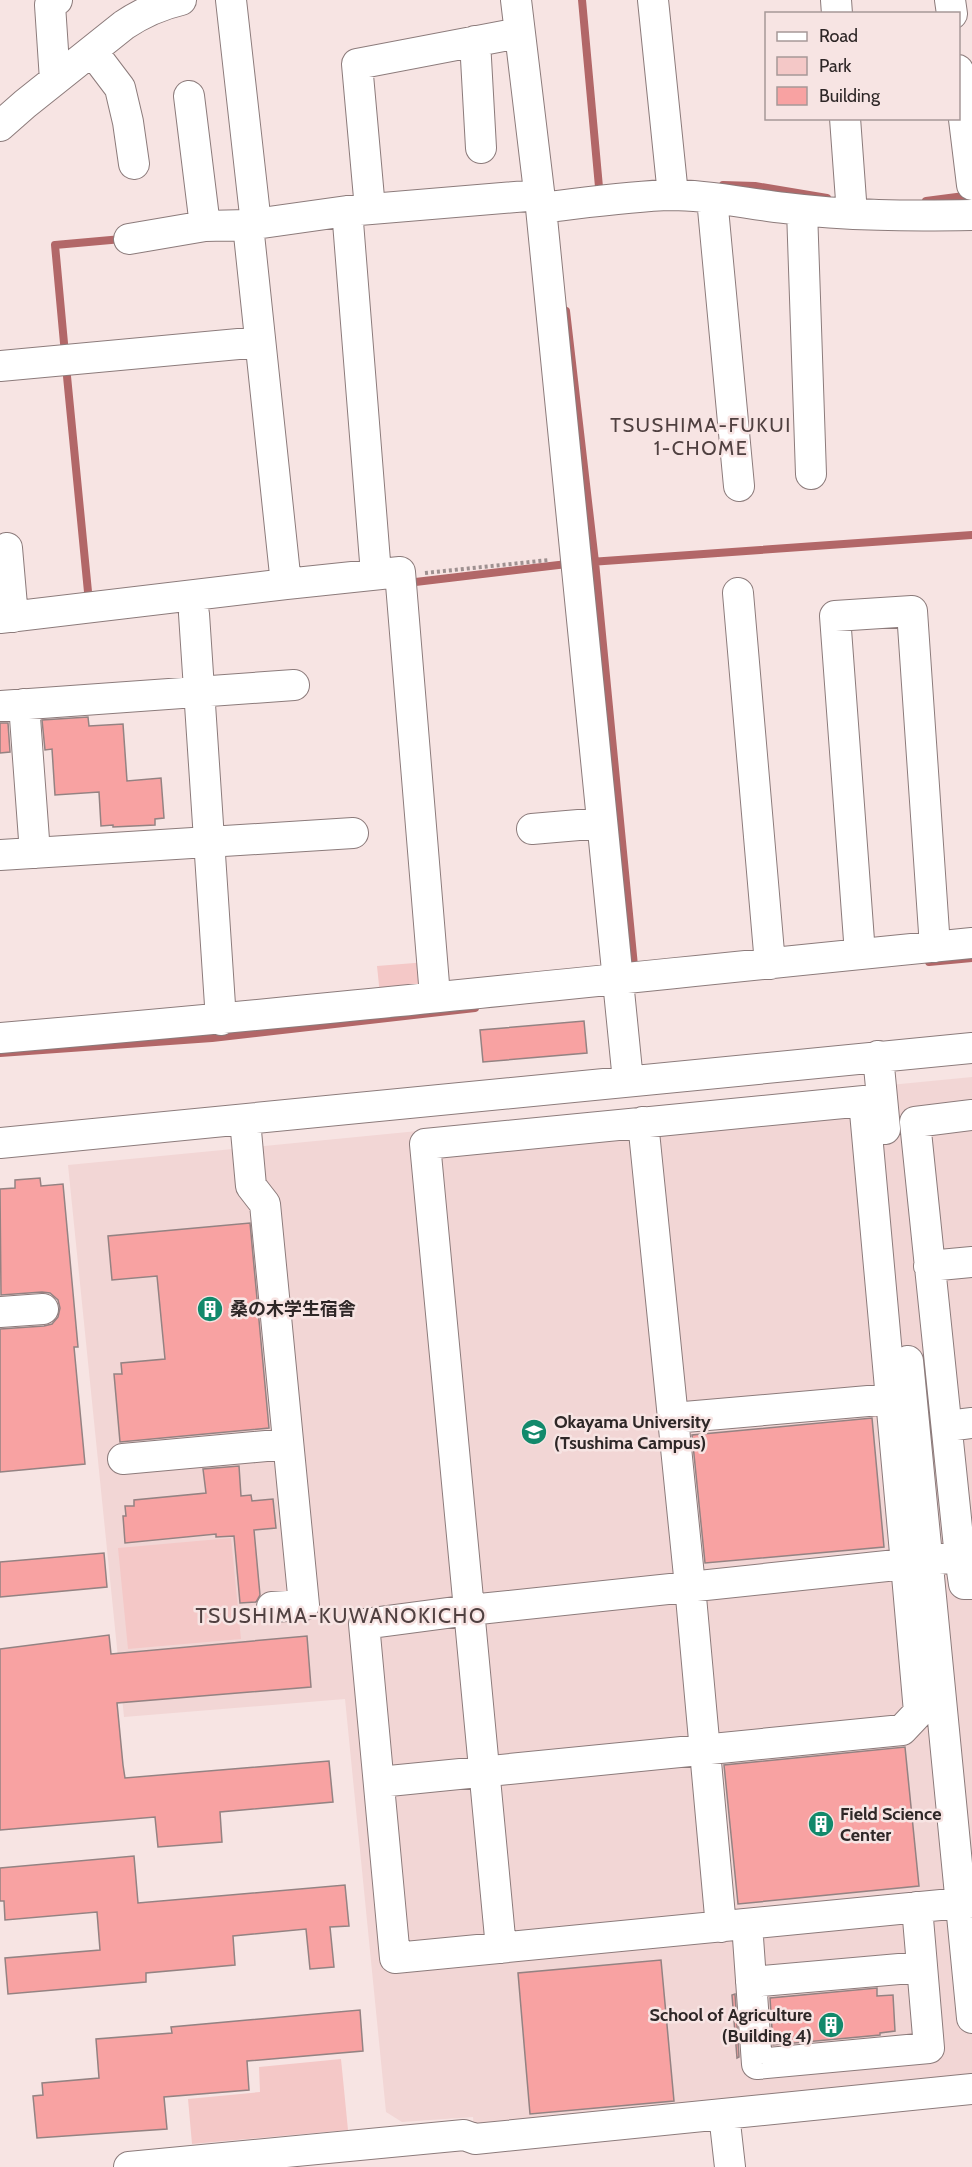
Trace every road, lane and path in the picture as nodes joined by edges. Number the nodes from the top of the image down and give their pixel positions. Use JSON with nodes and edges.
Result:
{"nodes":[{"id":1,"x":57,"y":0,"type":"edge"},
{"id":2,"x":181,"y":0,"type":"edge"},
{"id":3,"x":231,"y":0,"type":"edge"},
{"id":4,"x":516,"y":0,"type":"edge"},
{"id":5,"x":653,"y":0,"type":"edge"},
{"id":6,"x":519,"y":33,"type":"junction"},
{"id":7,"x":475,"y":41,"type":"junction"},
{"id":8,"x":92,"y":51,"type":"junction"},
{"id":9,"x":55,"y":80,"type":"junction"},
{"id":10,"x":960,"y":86,"type":"edge"},
{"id":11,"x":189,"y":96,"type":"dead end"},
{"id":12,"x":845,"y":120,"type":"edge"},
{"id":13,"x":0,"y":126,"type":"edge"},
{"id":14,"x":481,"y":148,"type":"dead end"},
{"id":15,"x":134,"y":165,"type":"dead end"},
{"id":16,"x":972,"y":185,"type":"edge"},
{"id":17,"x":672,"y":187,"type":"junction"},
{"id":18,"x":712,"y":198,"type":"junction"},
{"id":19,"x":547,"y":204,"type":"junction"},
{"id":20,"x":851,"y":205,"type":"junction"},
{"id":21,"x":802,"y":210,"type":"junction"},
{"id":22,"x":359,"y":215,"type":"junction"},
{"id":23,"x":972,"y":215,"type":"edge"},
{"id":24,"x":205,"y":226,"type":"junction"},
{"id":25,"x":250,"y":229,"type":"junction"},
{"id":26,"x":129,"y":239,"type":"dead end"},
{"id":27,"x":260,"y":342,"type":"junction"},
{"id":28,"x":0,"y":366,"type":"edge"},
{"id":29,"x":812,"y":474,"type":"dead end"},
{"id":30,"x":739,"y":486,"type":"dead end"},
{"id":31,"x":7,"y":548,"type":"dead end"},
{"id":32,"x":576,"y":558,"type":"junction"},
{"id":33,"x":395,"y":578,"type":"junction"},
{"id":34,"x":286,"y":584,"type":"junction"},
{"id":35,"x":738,"y":593,"type":"dead end"},
{"id":36,"x":194,"y":614,"type":"dead end"},
{"id":37,"x":7,"y":618,"type":"edge"},
{"id":38,"x":294,"y":685,"type":"dead end"},
{"id":39,"x":200,"y":692,"type":"junction"},
{"id":40,"x":12,"y":705,"type":"edge"},
{"id":41,"x":602,"y":823,"type":"junction"},
{"id":42,"x":532,"y":829,"type":"dead end"},
{"id":43,"x":353,"y":833,"type":"dead end"},
{"id":44,"x":210,"y":843,"type":"junction"},
{"id":45,"x":35,"y":853,"type":"junction"},
{"id":46,"x":0,"y":855,"type":"edge"},
{"id":47,"x":972,"y":943,"type":"edge"},
{"id":48,"x":935,"y":947,"type":"junction"},
{"id":49,"x":860,"y":954,"type":"junction"},
{"id":50,"x":770,"y":963,"type":"junction"},
{"id":51,"x":619,"y":990,"type":"junction"},
{"id":52,"x":435,"y":996,"type":"junction"},
{"id":53,"x":221,"y":1020,"type":"junction"},
{"id":54,"x":0,"y":1038,"type":"edge"},
{"id":55,"x":972,"y":1048,"type":"edge"},
{"id":56,"x":878,"y":1056,"type":"junction"},
{"id":57,"x":628,"y":1081,"type":"junction"},
{"id":58,"x":972,"y":1115,"type":"edge"},
{"id":59,"x":244,"y":1120,"type":"junction"},
{"id":60,"x":643,"y":1122,"type":"junction"},
{"id":61,"x":0,"y":1143,"type":"edge"},
{"id":62,"x":972,"y":1262,"type":"edge"},
{"id":63,"x":929,"y":1266,"type":"junction"},
{"id":64,"x":43,"y":1309,"type":"dead end"},
{"id":65,"x":0,"y":1312,"type":"edge"},
{"id":66,"x":891,"y":1399,"type":"junction"},
{"id":67,"x":673,"y":1418,"type":"junction"},
{"id":68,"x":960,"y":1425,"type":"edge"},
{"id":69,"x":288,"y":1444,"type":"junction"},
{"id":70,"x":123,"y":1459,"type":"dead end"},
{"id":71,"x":916,"y":1562,"type":"junction"},
{"id":72,"x":966,"y":1570,"type":"edge"},
{"id":73,"x":690,"y":1586,"type":"junction"},
{"id":74,"x":273,"y":1607,"type":"dead end"},
{"id":75,"x":470,"y":1610,"type":"junction"},
{"id":76,"x":705,"y":1750,"type":"junction"},
{"id":77,"x":485,"y":1772,"type":"junction"},
{"id":78,"x":379,"y":1782,"type":"junction"},
{"id":79,"x":966,"y":1903,"type":"edge"},
{"id":80,"x":917,"y":1908,"type":"junction"},
{"id":81,"x":734,"y":1925,"type":"junction"},
{"id":82,"x":501,"y":1948,"type":"junction"},
{"id":83,"x":922,"y":1967,"type":"junction"},
{"id":84,"x":751,"y":1982,"type":"junction"},
{"id":85,"x":972,"y":2018,"type":"edge"},
{"id":86,"x":972,"y":2089,"type":"edge"},
{"id":87,"x":724,"y":2114,"type":"junction"},
{"id":88,"x":129,"y":2167,"type":"edge"},
{"id":89,"x":730,"y":2167,"type":"edge"}],
"edges":[{"from":1,"to":9,"type":"street"},
{"from":2,"to":8,"type":"street"},
{"from":3,"to":25,"type":"street"},
{"from":4,"to":6,"type":"street"},
{"from":5,"to":17,"type":"street"},
{"from":6,"to":7,"type":"street"},
{"from":6,"to":19,"type":"street"},
{"from":7,"to":14,"type":"street"},
{"from":7,"to":22,"type":"street"},
{"from":8,"to":9,"type":"street"},
{"from":8,"to":15,"type":"street"},
{"from":9,"to":13,"type":"street"},
{"from":10,"to":16,"type":"street"},
{"from":11,"to":24,"type":"street"},
{"from":12,"to":20,"type":"street"},
{"from":17,"to":18,"type":"street"},
{"from":17,"to":19,"type":"street"},
{"from":18,"to":21,"type":"street"},
{"from":18,"to":30,"type":"street"},
{"from":19,"to":22,"type":"street"},
{"from":19,"to":32,"type":"street"},
{"from":20,"to":21,"type":"street"},
{"from":20,"to":23,"type":"street"},
{"from":21,"to":29,"type":"street"},
{"from":22,"to":25,"type":"street"},
{"from":22,"to":33,"type":"street"},
{"from":24,"to":25,"type":"street"},
{"from":24,"to":26,"type":"street"},
{"from":25,"to":27,"type":"street"},
{"from":27,"to":28,"type":"street"},
{"from":27,"to":34,"type":"street"},
{"from":31,"to":37,"type":"street"},
{"from":32,"to":33,"type":"path"},
{"from":32,"to":41,"type":"street"},
{"from":33,"to":34,"type":"street"},
{"from":33,"to":52,"type":"street"},
{"from":34,"to":37,"type":"street"},
{"from":35,"to":50,"type":"street"},
{"from":36,"to":39,"type":"street"},
{"from":38,"to":39,"type":"street"},
{"from":39,"to":40,"type":"street"},
{"from":39,"to":44,"type":"street"},
{"from":40,"to":45,"type":"street"},
{"from":41,"to":42,"type":"street"},
{"from":41,"to":51,"type":"street"},
{"from":43,"to":44,"type":"street"},
{"from":44,"to":45,"type":"street"},
{"from":44,"to":53,"type":"street"},
{"from":45,"to":46,"type":"street"},
{"from":47,"to":48,"type":"street"},
{"from":48,"to":49,"type":"street"},
{"from":48,"to":49,"type":"street"},
{"from":49,"to":50,"type":"street"},
{"from":50,"to":51,"type":"street"},
{"from":51,"to":52,"type":"street"},
{"from":51,"to":57,"type":"street"},
{"from":52,"to":53,"type":"street"},
{"from":53,"to":54,"type":"street"},
{"from":55,"to":56,"type":"street"},
{"from":56,"to":57,"type":"street"},
{"from":56,"to":71,"type":"street"},
{"from":57,"to":59,"type":"street"},
{"from":58,"to":63,"type":"street"},
{"from":59,"to":61,"type":"street"},
{"from":59,"to":69,"type":"street"},
{"from":60,"to":66,"type":"street"},
{"from":60,"to":67,"type":"street"},
{"from":60,"to":75,"type":"street"},
{"from":62,"to":63,"type":"street"},
{"from":63,"to":68,"type":"street"},
{"from":64,"to":65,"type":"street"},
{"from":66,"to":67,"type":"street"},
{"from":66,"to":71,"type":"street"},
{"from":67,"to":73,"type":"street"},
{"from":68,"to":72,"type":"street"},
{"from":69,"to":70,"type":"street"},
{"from":69,"to":74,"type":"street"},
{"from":71,"to":72,"type":"street"},
{"from":71,"to":73,"type":"street"},
{"from":71,"to":76,"type":"street"},
{"from":71,"to":79,"type":"street"},
{"from":73,"to":75,"type":"street"},
{"from":73,"to":76,"type":"street"},
{"from":75,"to":77,"type":"street"},
{"from":75,"to":78,"type":"street"},
{"from":76,"to":77,"type":"street"},
{"from":76,"to":81,"type":"street"},
{"from":77,"to":78,"type":"street"},
{"from":77,"to":82,"type":"street"},
{"from":78,"to":82,"type":"street"},
{"from":79,"to":80,"type":"street"},
{"from":79,"to":85,"type":"street"},
{"from":80,"to":81,"type":"street"},
{"from":80,"to":83,"type":"street"},
{"from":81,"to":82,"type":"street"},
{"from":81,"to":84,"type":"street"},
{"from":83,"to":84,"type":"street"},
{"from":83,"to":84,"type":"street"},
{"from":86,"to":87,"type":"street"},
{"from":87,"to":88,"type":"street"},
{"from":87,"to":89,"type":"street"}]}
